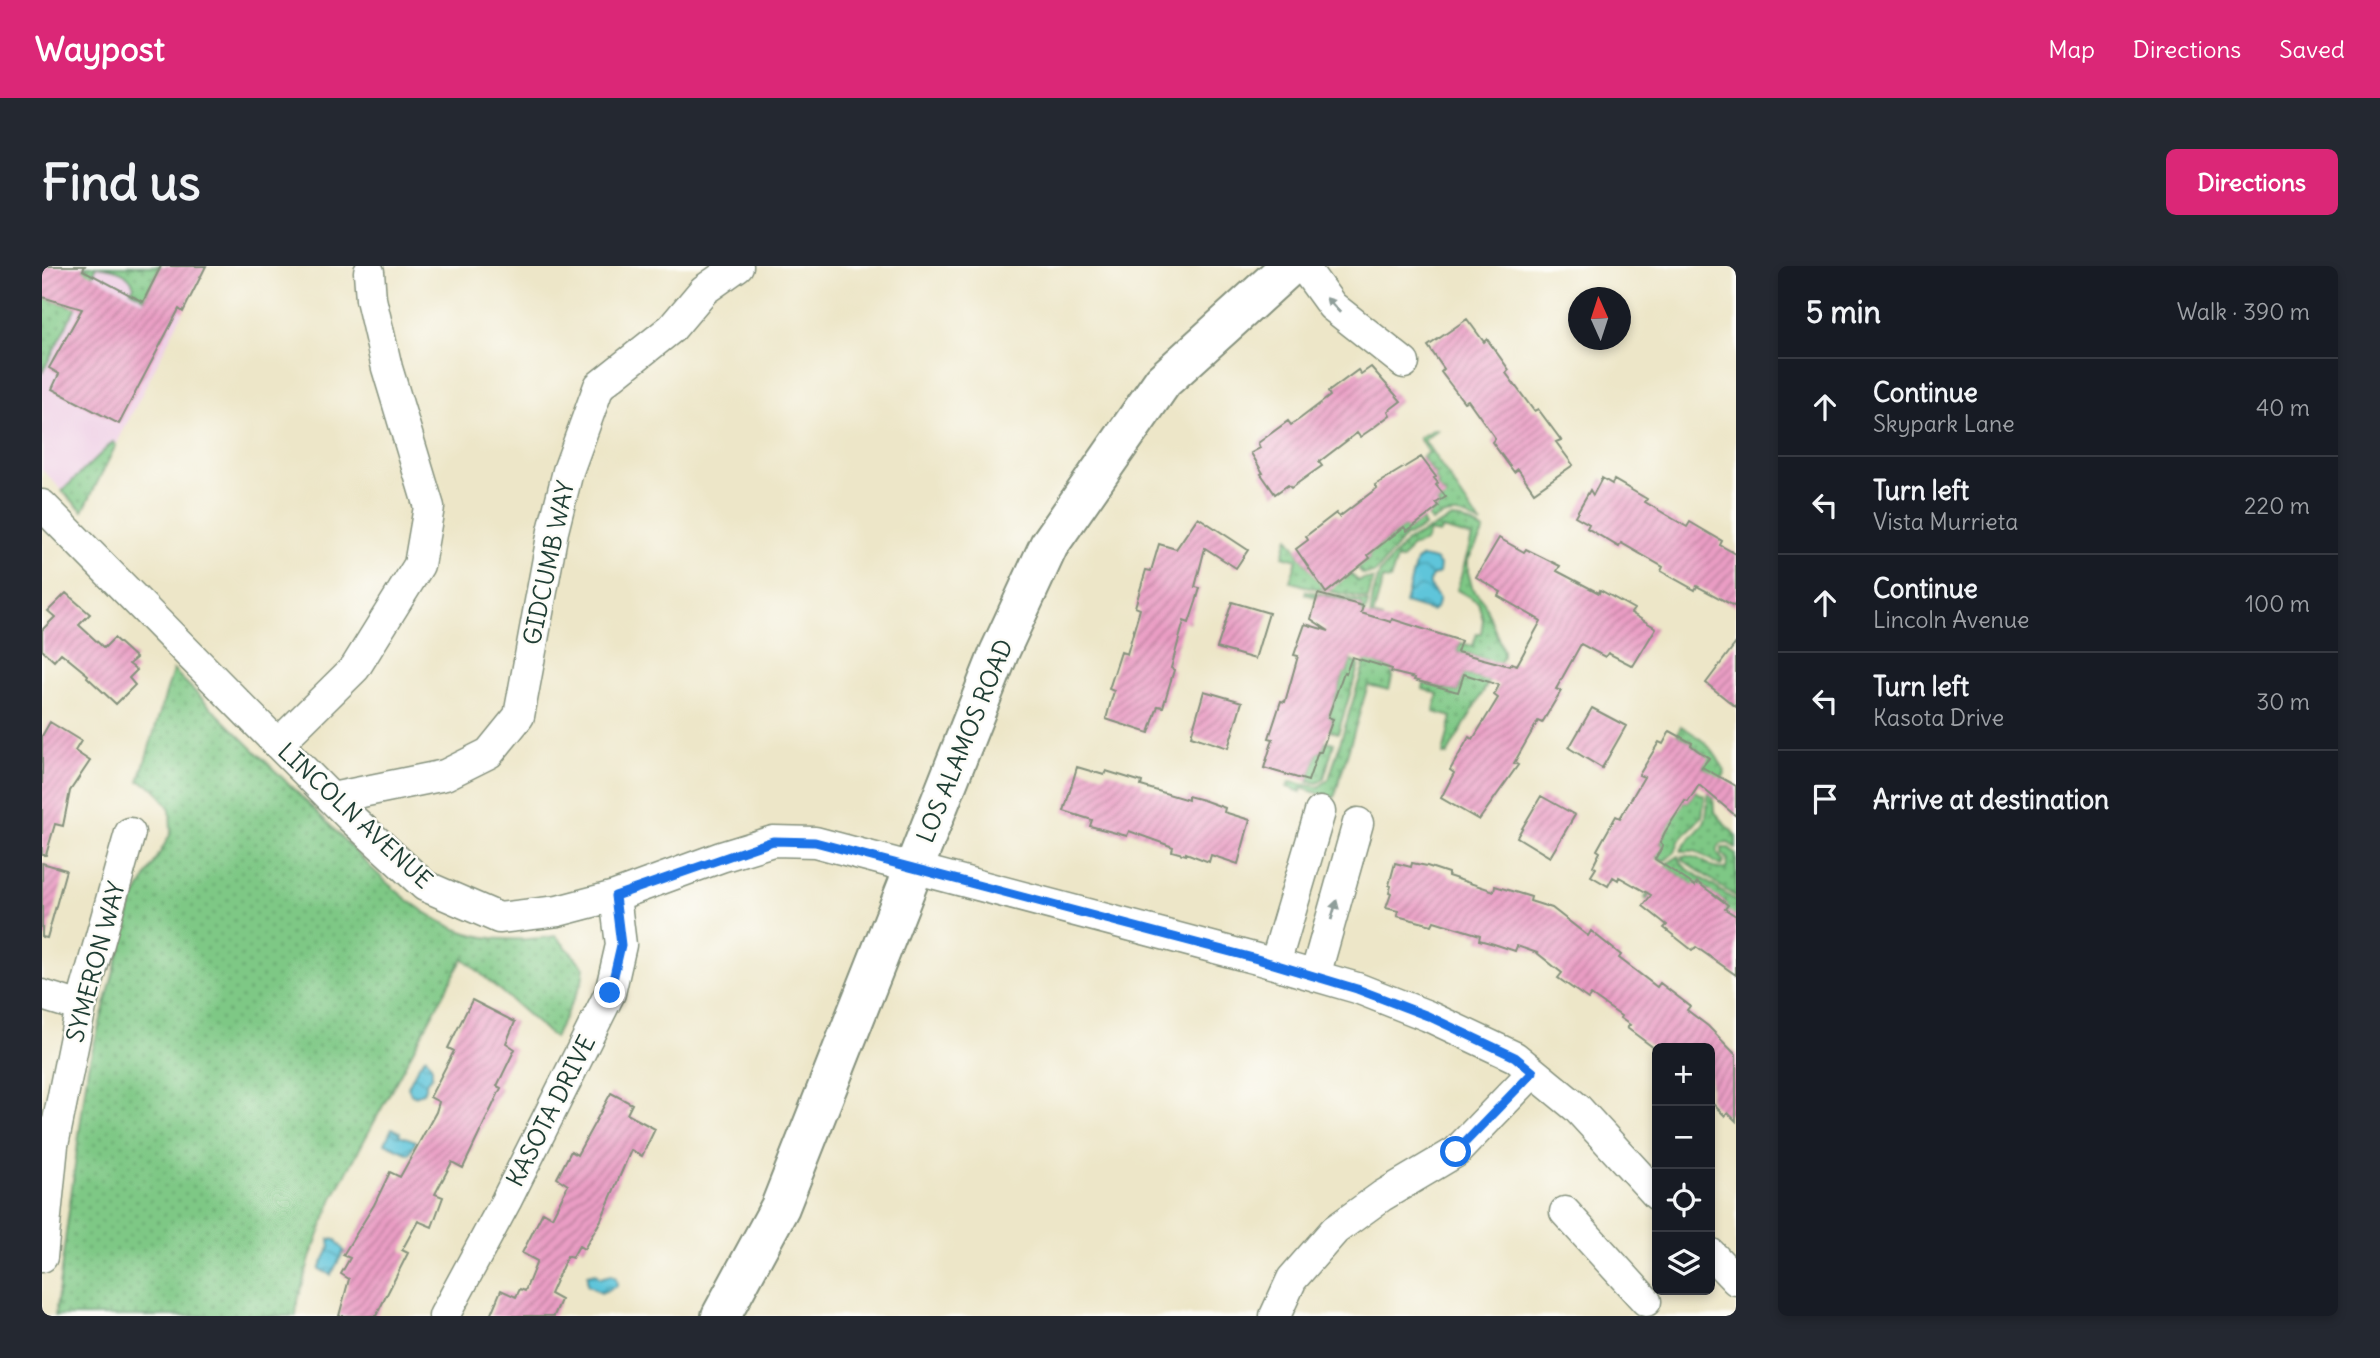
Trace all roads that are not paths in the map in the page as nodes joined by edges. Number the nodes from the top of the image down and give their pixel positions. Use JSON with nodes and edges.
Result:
{"nodes":[{"id":1,"x":738,"y":266,"type":"edge"},
{"id":2,"x":1290,"y":266,"type":"edge"},
{"id":3,"x":1303,"y":266,"type":"edge"},
{"id":4,"x":369,"y":272,"type":"dead end"},
{"id":5,"x":1404,"y":363,"type":"dead end"},
{"id":6,"x":42,"y":505,"type":"edge"},
{"id":7,"x":278,"y":744,"type":"junction"},
{"id":8,"x":332,"y":798,"type":"junction"},
{"id":9,"x":1320,"y":812,"type":"dead end"},
{"id":10,"x":1358,"y":823,"type":"dead end"},
{"id":11,"x":130,"y":833,"type":"dead end"},
{"id":12,"x":914,"y":869,"type":"junction"},
{"id":13,"x":615,"y":896,"type":"junction"},
{"id":14,"x":1275,"y":964,"type":"junction"},
{"id":15,"x":1315,"y":976,"type":"junction"},
{"id":16,"x":42,"y":995,"type":"edge"},
{"id":17,"x":81,"y":1007,"type":"junction"},
{"id":18,"x":1533,"y":1072,"type":"junction"},
{"id":19,"x":1652,"y":1190,"type":"edge"},
{"id":20,"x":1565,"y":1212,"type":"dead end"},
{"id":21,"x":42,"y":1257,"type":"edge"},
{"id":22,"x":1715,"y":1258,"type":"edge"},
{"id":23,"x":1736,"y":1280,"type":"edge"},
{"id":24,"x":1655,"y":1302,"type":"edge"},
{"id":25,"x":444,"y":1316,"type":"edge"},
{"id":26,"x":721,"y":1316,"type":"edge"},
{"id":27,"x":1275,"y":1316,"type":"edge"}],
"edges":[{"from":1,"to":8,"type":"street","name":"GIDCUMB WAY"},
{"from":2,"to":12,"type":"main road","name":"LOS ALAMOS ROAD"},
{"from":5,"to":3,"type":"street","one_way":true},
{"from":4,"to":7,"type":"street"},
{"from":6,"to":7,"type":"street","name":"LINCOLN AVENUE"},
{"from":7,"to":8,"type":"street","name":"LINCOLN AVENUE"},
{"from":8,"to":13,"type":"street","name":"LINCOLN AVENUE"},
{"from":9,"to":14,"type":"street"},
{"from":15,"to":10,"type":"street","one_way":true},
{"from":11,"to":17,"type":"street","name":"SYMERON WAY"},
{"from":12,"to":13,"type":"street","name":"LINCOLN AVENUE"},
{"from":12,"to":14,"type":"street","name":"LINCOLN AVENUE"},
{"from":12,"to":26,"type":"main road","name":"LOS ALAMOS ROAD"},
{"from":13,"to":25,"type":"street","name":"KASOTA DRIVE"},
{"from":14,"to":15,"type":"street","name":"LINCOLN AVENUE"},
{"from":15,"to":18,"type":"street","name":"LINCOLN AVENUE"},
{"from":16,"to":17,"type":"street"},
{"from":17,"to":21,"type":"street","name":"SYMERON WAY"},
{"from":18,"to":19,"type":"street","name":"LINCOLN AVENUE"},
{"from":18,"to":27,"type":"street"},
{"from":20,"to":24,"type":"street"},
{"from":22,"to":23,"type":"street"}]}
